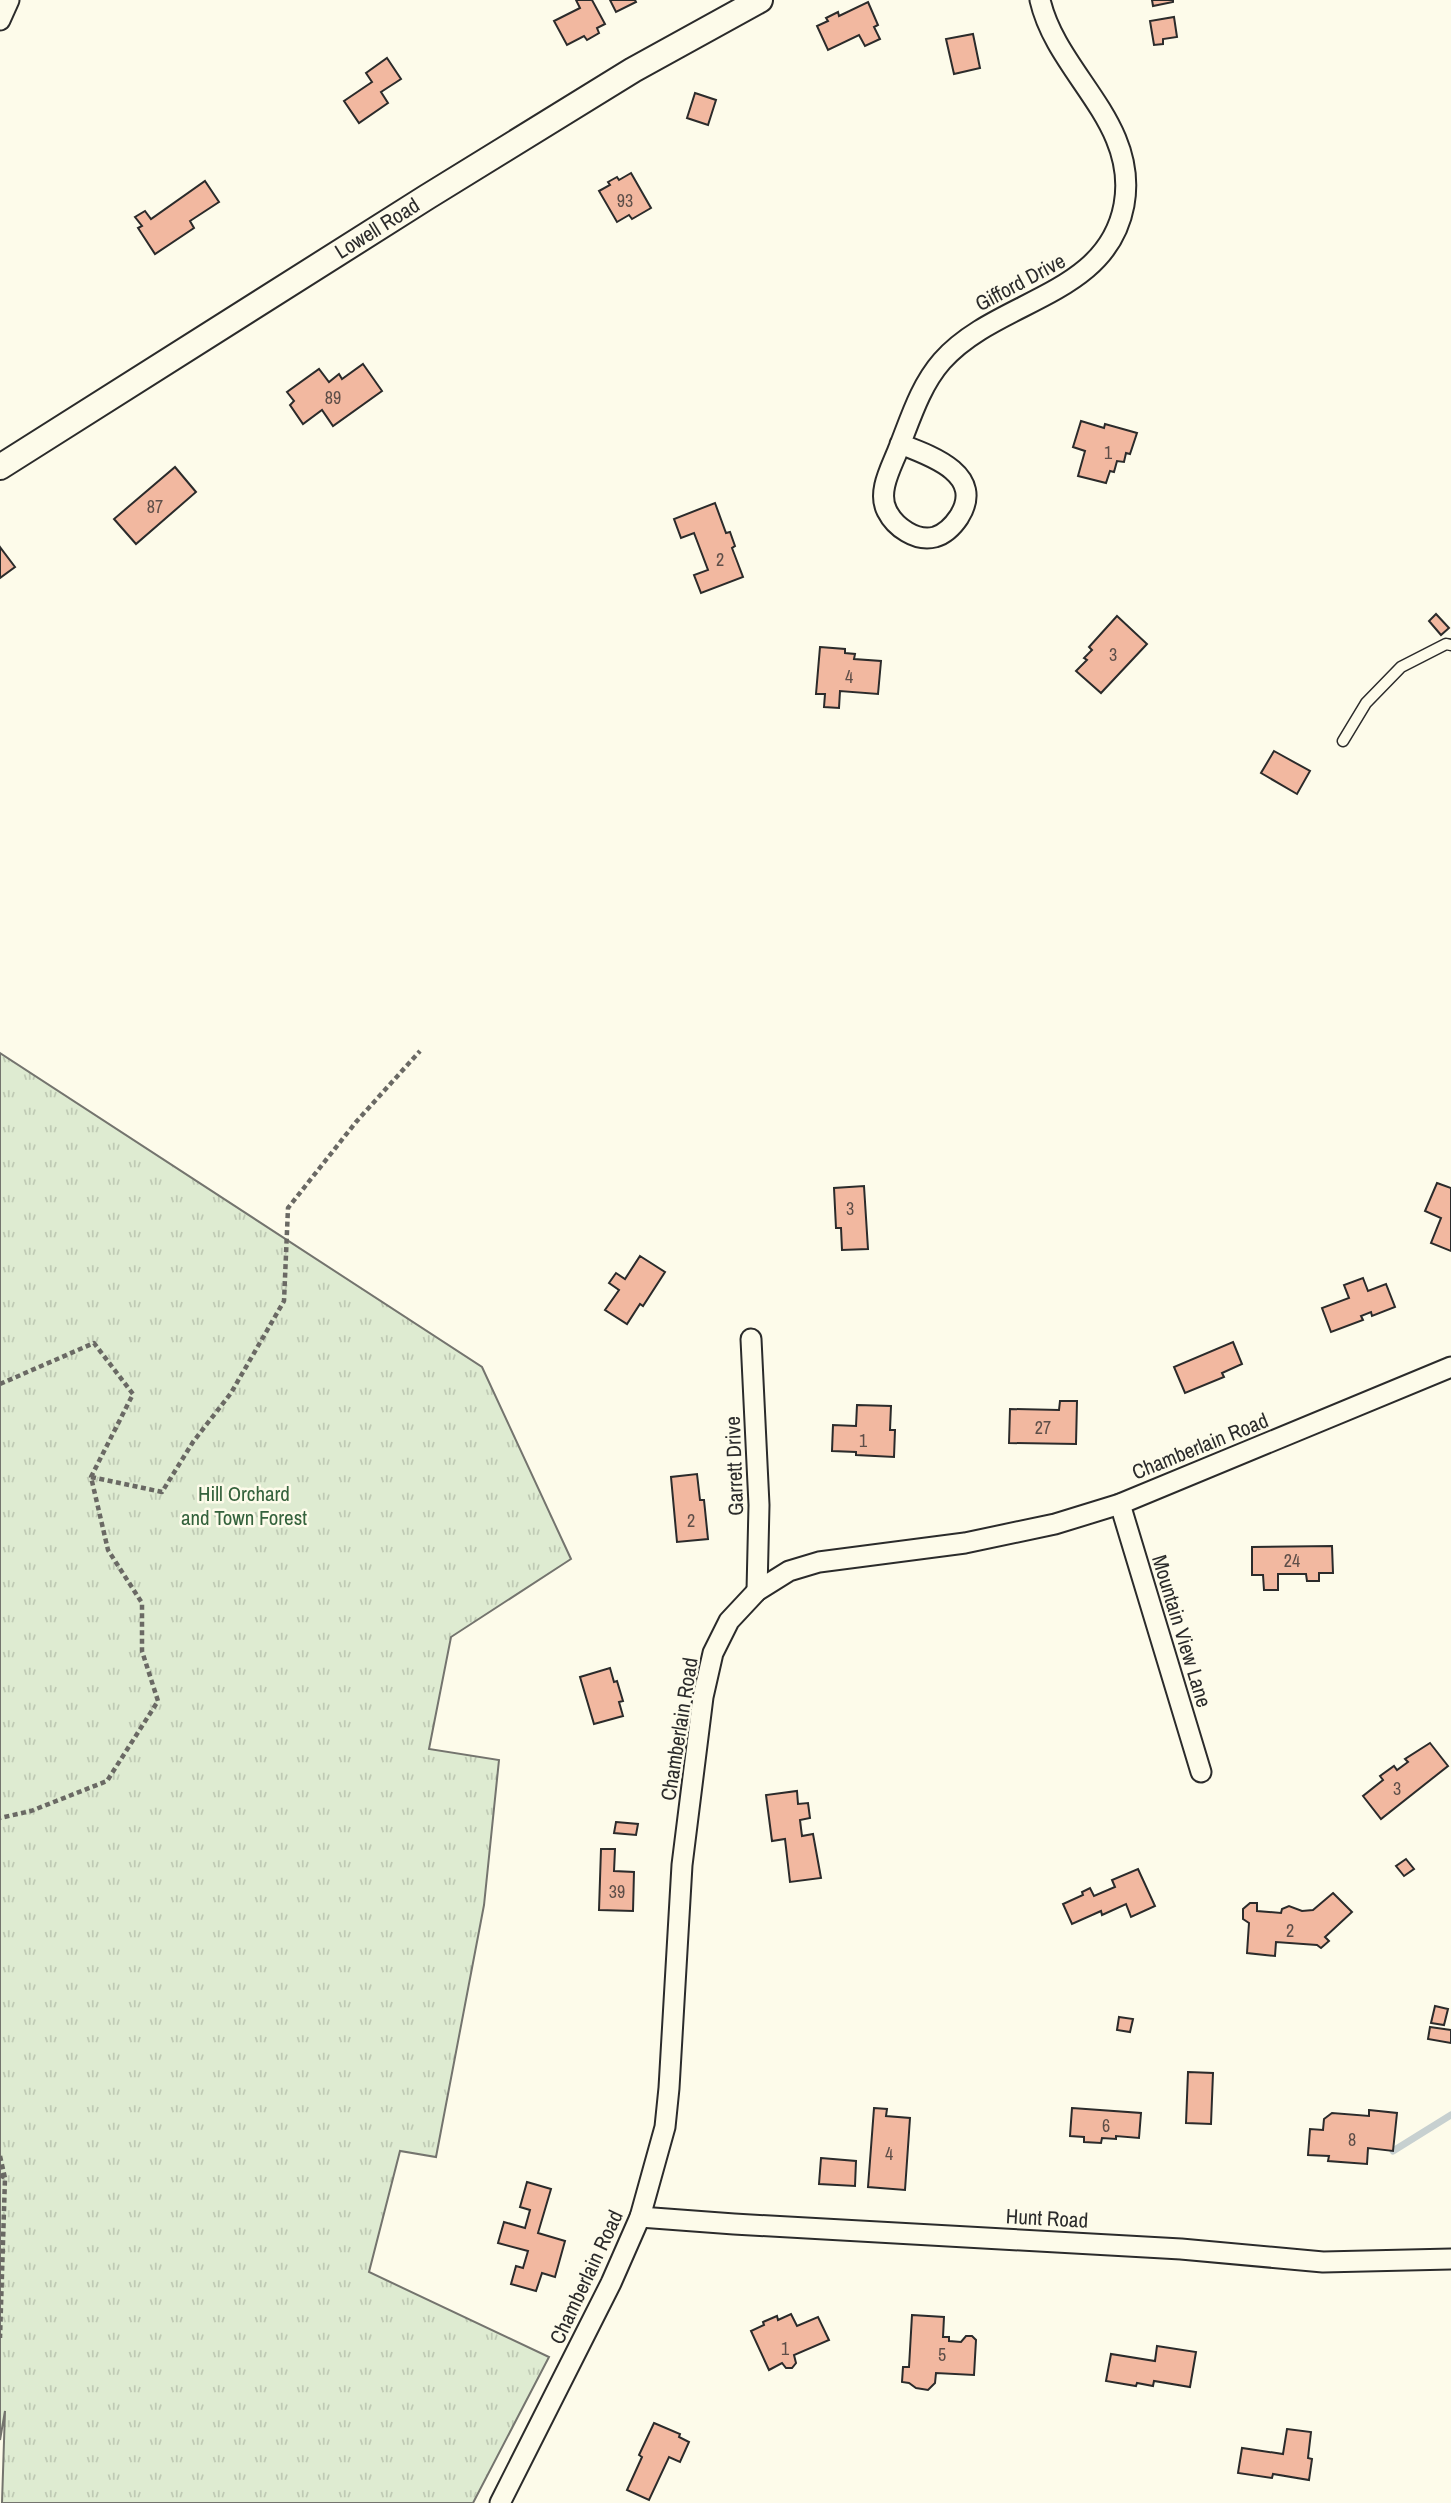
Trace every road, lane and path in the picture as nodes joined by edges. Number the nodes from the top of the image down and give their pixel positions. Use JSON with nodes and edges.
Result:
{"nodes":[{"id":1,"x":9,"y":0,"type":"edge"},
{"id":2,"x":760,"y":0,"type":"edge"},
{"id":3,"x":1040,"y":0,"type":"edge"},
{"id":4,"x":0,"y":20,"type":"edge"},
{"id":5,"x":900,"y":444,"type":"junction"},
{"id":6,"x":0,"y":467,"type":"edge"},
{"id":7,"x":1451,"y":645,"type":"edge"},
{"id":8,"x":1343,"y":741,"type":"dead end"},
{"id":9,"x":420,"y":1051,"type":"dead end"},
{"id":10,"x":751,"y":1339,"type":"dead end"},
{"id":11,"x":1451,"y":1367,"type":"edge"},
{"id":12,"x":0,"y":1384,"type":"edge"},
{"id":13,"x":91,"y":1477,"type":"junction"},
{"id":14,"x":1120,"y":1504,"type":"junction"},
{"id":15,"x":757,"y":1591,"type":"junction"},
{"id":16,"x":1201,"y":1772,"type":"dead end"},
{"id":17,"x":0,"y":1818,"type":"edge"},
{"id":18,"x":0,"y":2156,"type":"edge"},
{"id":19,"x":3,"y":2177,"type":"edge"},
{"id":20,"x":640,"y":2217,"type":"junction"},
{"id":21,"x":1451,"y":2259,"type":"edge"},
{"id":22,"x":0,"y":2338,"type":"edge"},
{"id":23,"x":500,"y":2503,"type":"edge"}],
"edges":[{"from":1,"to":4,"type":"street"},
{"from":2,"to":6,"type":"street","name":"Lowell Road"},
{"from":3,"to":5,"type":"street","name":"Gifford Drive"},
{"from":5,"to":5,"type":"street","name":"Gifford Drive"},
{"from":7,"to":8,"type":"lane"},
{"from":9,"to":13,"type":"path"},
{"from":10,"to":15,"type":"street","name":"Garrett Drive"},
{"from":11,"to":14,"type":"street","name":"Chamberlain Road"},
{"from":12,"to":13,"type":"path"},
{"from":13,"to":17,"type":"path"},
{"from":14,"to":15,"type":"street","name":"Chamberlain Road"},
{"from":14,"to":16,"type":"street","name":"Mountain View Lane"},
{"from":15,"to":20,"type":"street","name":"Chamberlain Road"},
{"from":18,"to":19,"type":"path"},
{"from":19,"to":22,"type":"path"},
{"from":20,"to":21,"type":"street","name":"Hunt Road"},
{"from":20,"to":23,"type":"street","name":"Chamberlain Road"}]}
